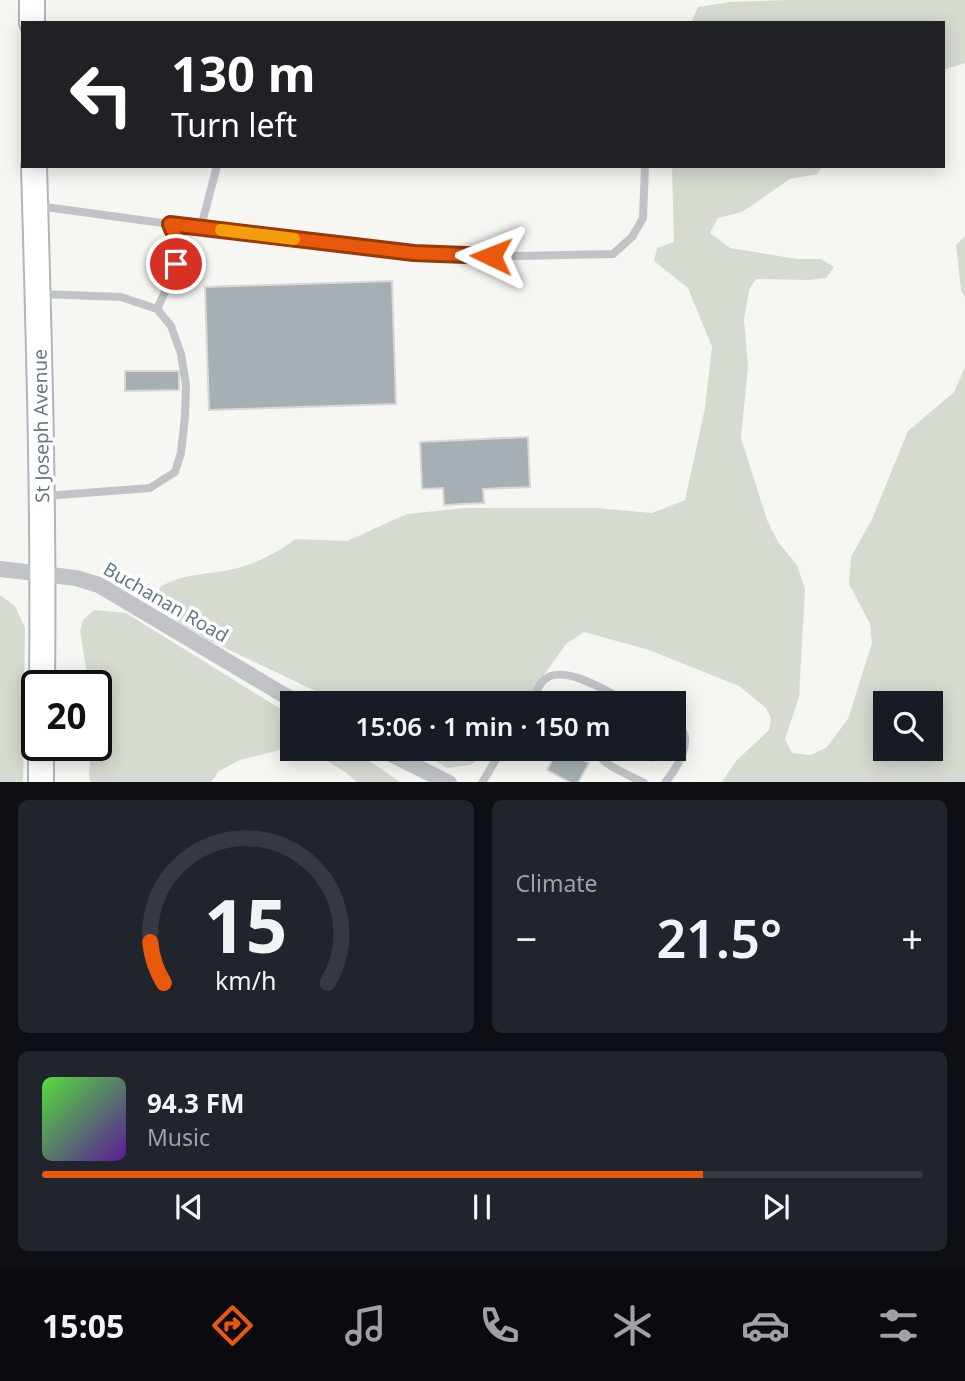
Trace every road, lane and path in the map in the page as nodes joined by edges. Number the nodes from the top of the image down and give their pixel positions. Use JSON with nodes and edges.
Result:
{"nodes":[{"id":1,"x":32,"y":0,"type":"edge"},
{"id":2,"x":32,"y":21,"type":"edge"},
{"id":3,"x":34,"y":168,"type":"edge"},
{"id":4,"x":216,"y":168,"type":"edge"},
{"id":5,"x":645,"y":168,"type":"edge"},
{"id":6,"x":35,"y":206,"type":"junction"},
{"id":7,"x":170,"y":224,"type":"junction"},
{"id":8,"x":201,"y":227,"type":"junction"},
{"id":9,"x":38,"y":294,"type":"junction"},
{"id":10,"x":157,"y":309,"type":"junction"},
{"id":11,"x":42,"y":496,"type":"junction"},
{"id":12,"x":0,"y":569,"type":"edge"},
{"id":13,"x":43,"y":575,"type":"junction"},
{"id":14,"x":42,"y":670,"type":"edge"},
{"id":15,"x":537,"y":691,"type":"edge"},
{"id":16,"x":600,"y":691,"type":"edge"},
{"id":17,"x":280,"y":693,"type":"edge"},
{"id":18,"x":41,"y":761,"type":"edge"},
{"id":19,"x":406,"y":761,"type":"edge"},
{"id":20,"x":495,"y":761,"type":"edge"},
{"id":21,"x":603,"y":761,"type":"edge"},
{"id":22,"x":678,"y":761,"type":"edge"},
{"id":23,"x":41,"y":782,"type":"edge"},
{"id":24,"x":449,"y":782,"type":"edge"},
{"id":25,"x":482,"y":782,"type":"edge"},
{"id":26,"x":645,"y":782,"type":"edge"},
{"id":27,"x":666,"y":782,"type":"edge"}],
"edges":[{"from":1,"to":2,"type":"main road"},
{"from":3,"to":6,"type":"main road","name":"St Joseph Avenue"},
{"from":4,"to":8,"type":"lane"},
{"from":5,"to":8,"type":"lane"},
{"from":6,"to":7,"type":"lane"},
{"from":6,"to":9,"type":"main road","name":"St Joseph Avenue"},
{"from":7,"to":8,"type":"lane"},
{"from":7,"to":10,"type":"lane"},
{"from":9,"to":10,"type":"lane"},
{"from":9,"to":11,"type":"main road","name":"St Joseph Avenue"},
{"from":10,"to":11,"type":"lane"},
{"from":11,"to":13,"type":"main road","name":"St Joseph Avenue"},
{"from":12,"to":13,"type":"street","name":"Buchanan Road"},
{"from":13,"to":14,"type":"main road","name":"St Joseph Avenue"},
{"from":13,"to":17,"type":"street","name":"Buchanan Road"},
{"from":15,"to":16,"type":"lane"},
{"from":18,"to":23,"type":"main road"},
{"from":19,"to":24,"type":"street"},
{"from":20,"to":25,"type":"lane"},
{"from":21,"to":26,"type":"lane"},
{"from":22,"to":27,"type":"lane"}]}
